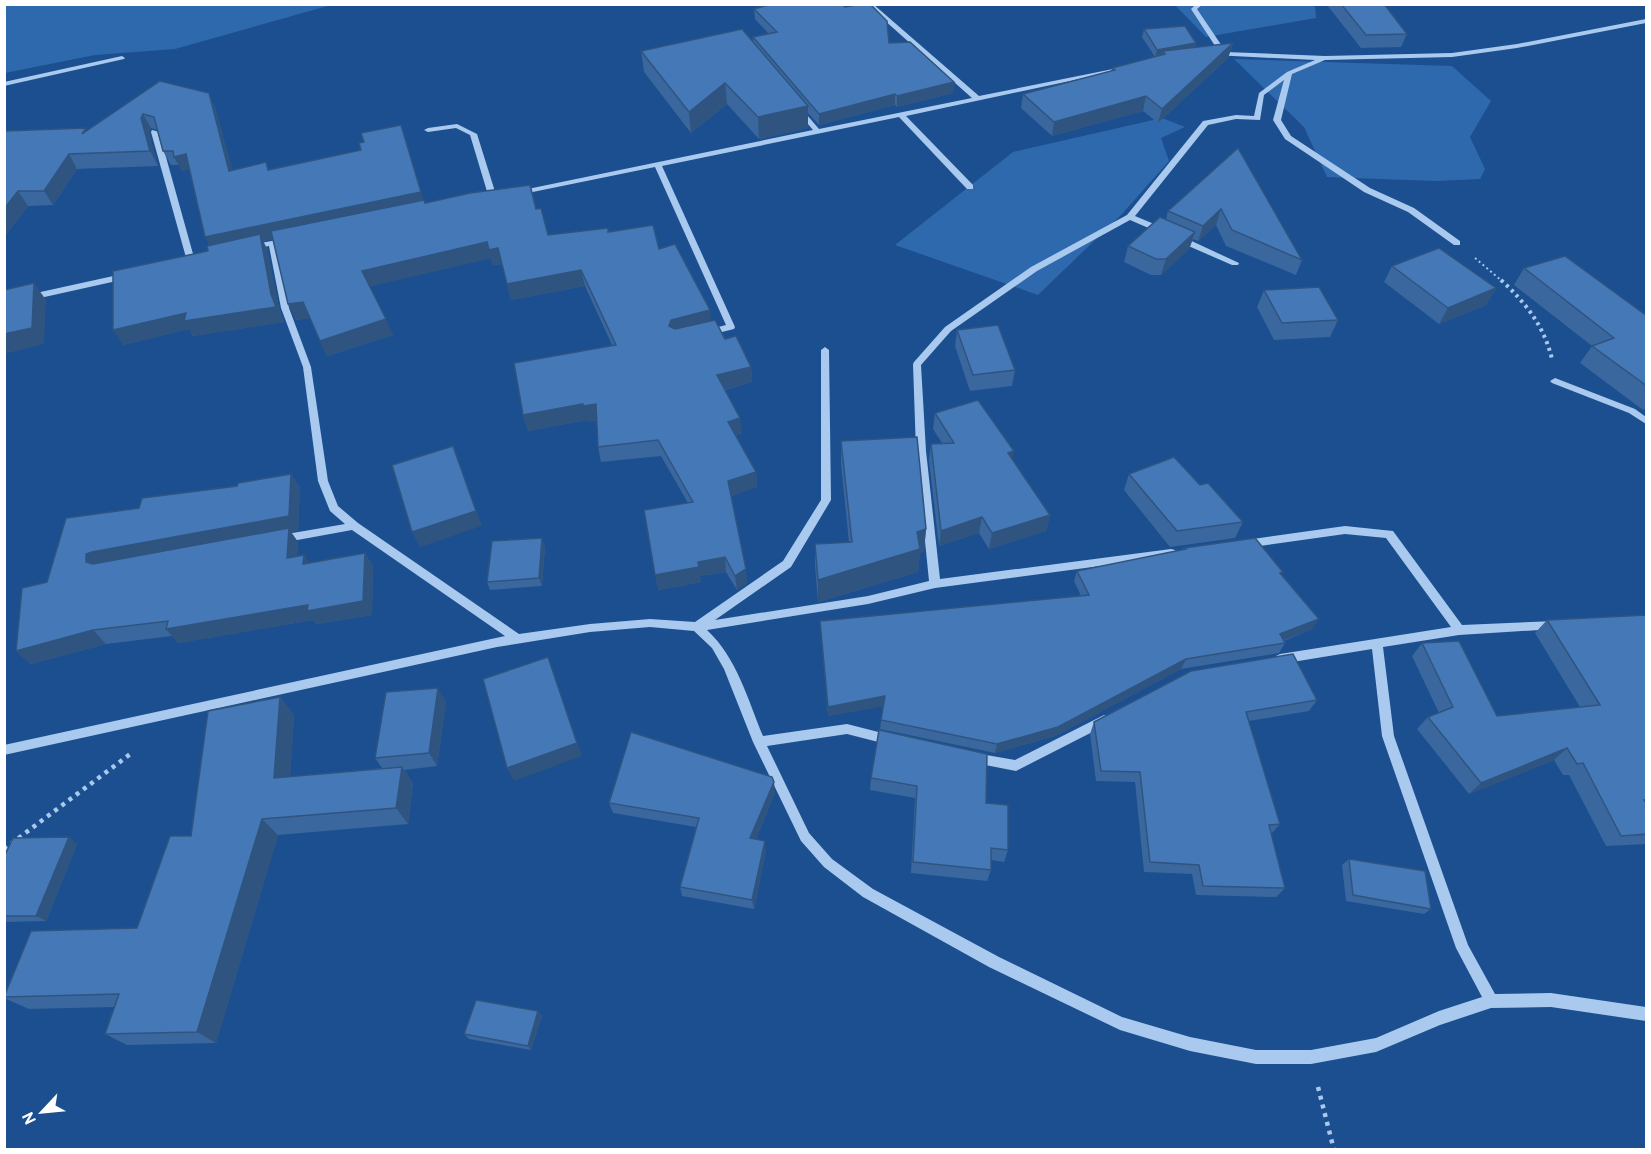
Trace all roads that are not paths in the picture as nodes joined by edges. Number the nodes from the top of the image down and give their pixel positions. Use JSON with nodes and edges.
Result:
{"nodes":[{"id":1,"x":869,"y":4,"type":"edge"},
{"id":2,"x":1200,"y":4,"type":"edge"},
{"id":3,"x":1647,"y":21,"type":"edge"},
{"id":4,"x":1223,"y":53,"type":"junction"},
{"id":5,"x":1204,"y":55,"type":"edge"},
{"id":6,"x":122,"y":58,"type":"dead end"},
{"id":7,"x":1325,"y":58,"type":"junction"},
{"id":8,"x":1129,"y":68,"type":"edge"},
{"id":9,"x":1289,"y":72,"type":"junction"},
{"id":10,"x":4,"y":84,"type":"edge"},
{"id":11,"x":978,"y":99,"type":"junction"},
{"id":12,"x":796,"y":105,"type":"edge"},
{"id":13,"x":900,"y":114,"type":"junction"},
{"id":14,"x":428,"y":130,"type":"dead end"},
{"id":15,"x":155,"y":132,"type":"edge"},
{"id":16,"x":818,"y":132,"type":"junction"},
{"id":17,"x":658,"y":165,"type":"junction"},
{"id":18,"x":970,"y":188,"type":"dead end"},
{"id":19,"x":493,"y":198,"type":"junction"},
{"id":20,"x":481,"y":201,"type":"edge"},
{"id":21,"x":1130,"y":217,"type":"junction"},
{"id":22,"x":295,"y":238,"type":"edge"},
{"id":23,"x":272,"y":243,"type":"junction"},
{"id":24,"x":1457,"y":243,"type":"road end"},
{"id":25,"x":249,"y":248,"type":"edge"},
{"id":26,"x":203,"y":259,"type":"edge"},
{"id":27,"x":191,"y":261,"type":"junction"},
{"id":28,"x":1235,"y":262,"type":"dead end"},
{"id":29,"x":180,"y":264,"type":"edge"},
{"id":30,"x":133,"y":275,"type":"edge"},
{"id":31,"x":4,"y":303,"type":"edge"},
{"id":32,"x":698,"y":335,"type":"edge"},
{"id":33,"x":825,"y":350,"type":"dead end"},
{"id":34,"x":1555,"y":381,"type":"dead end"},
{"id":35,"x":1647,"y":421,"type":"edge"},
{"id":36,"x":354,"y":526,"type":"junction"},
{"id":37,"x":275,"y":540,"type":"edge"},
{"id":38,"x":1233,"y":545,"type":"edge"},
{"id":39,"x":1188,"y":551,"type":"edge"},
{"id":40,"x":935,"y":584,"type":"junction"},
{"id":41,"x":1564,"y":624,"type":"edge"},
{"id":42,"x":697,"y":627,"type":"junction"},
{"id":43,"x":1459,"y":630,"type":"junction"},
{"id":44,"x":517,"y":639,"type":"junction"},
{"id":45,"x":1377,"y":643,"type":"junction"},
{"id":46,"x":1263,"y":662,"type":"edge"},
{"id":47,"x":1111,"y":715,"type":"edge"},
{"id":48,"x":759,"y":742,"type":"junction"},
{"id":49,"x":906,"y":744,"type":"edge"},
{"id":50,"x":4,"y":750,"type":"edge"},
{"id":51,"x":961,"y":755,"type":"edge"},
{"id":52,"x":1491,"y":1001,"type":"junction"},
{"id":53,"x":1647,"y":1014,"type":"edge"}],
"edges":[{"from":1,"to":11,"type":"street"},
{"from":2,"to":4,"type":"street"},
{"from":3,"to":7,"type":"street"},
{"from":4,"to":5,"type":"street"},
{"from":4,"to":7,"type":"street"},
{"from":6,"to":10,"type":"street"},
{"from":7,"to":9,"type":"street"},
{"from":8,"to":11,"type":"street"},
{"from":9,"to":21,"type":"street"},
{"from":9,"to":24,"type":"street"},
{"from":11,"to":13,"type":"street"},
{"from":12,"to":16,"type":"street"},
{"from":13,"to":16,"type":"street"},
{"from":13,"to":18,"type":"street"},
{"from":14,"to":19,"type":"street"},
{"from":15,"to":27,"type":"street"},
{"from":16,"to":17,"type":"street"},
{"from":17,"to":19,"type":"street"},
{"from":17,"to":32,"type":"street"},
{"from":19,"to":20,"type":"street"},
{"from":21,"to":28,"type":"street"},
{"from":21,"to":40,"type":"street"},
{"from":22,"to":23,"type":"street"},
{"from":23,"to":25,"type":"street"},
{"from":23,"to":36,"type":"street"},
{"from":26,"to":27,"type":"street"},
{"from":27,"to":29,"type":"street"},
{"from":30,"to":31,"type":"street"},
{"from":33,"to":42,"type":"street"},
{"from":34,"to":35,"type":"street"},
{"from":36,"to":37,"type":"street"},
{"from":36,"to":44,"type":"street"},
{"from":38,"to":43,"type":"street"},
{"from":39,"to":40,"type":"street"},
{"from":40,"to":42,"type":"street"},
{"from":41,"to":43,"type":"street"},
{"from":42,"to":44,"type":"street"},
{"from":42,"to":48,"type":"street"},
{"from":43,"to":45,"type":"street"},
{"from":44,"to":50,"type":"street"},
{"from":45,"to":46,"type":"street"},
{"from":45,"to":52,"type":"street"},
{"from":47,"to":51,"type":"street"},
{"from":48,"to":49,"type":"street"},
{"from":48,"to":52,"type":"street"},
{"from":52,"to":53,"type":"street"}]}
